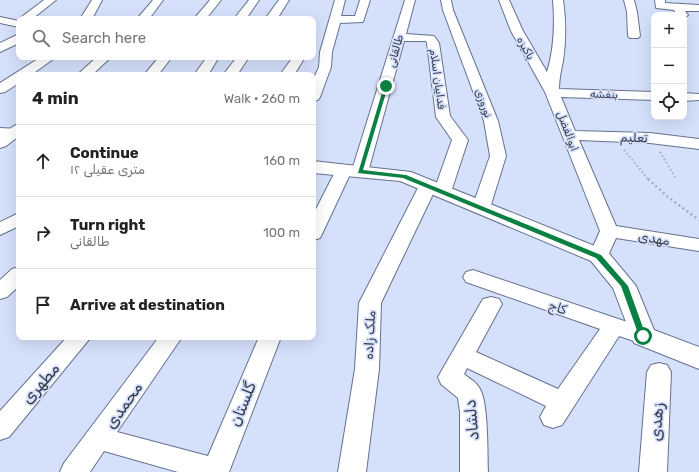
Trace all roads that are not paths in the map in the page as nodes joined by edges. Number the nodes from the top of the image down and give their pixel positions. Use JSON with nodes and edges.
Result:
{"nodes":[{"id":1,"x":51,"y":0,"type":"edge"},
{"id":2,"x":97,"y":0,"type":"edge"},
{"id":3,"x":158,"y":0,"type":"edge"},
{"id":4,"x":216,"y":0,"type":"edge"},
{"id":5,"x":254,"y":0,"type":"edge"},
{"id":6,"x":284,"y":0,"type":"edge"},
{"id":7,"x":340,"y":0,"type":"edge"},
{"id":8,"x":365,"y":0,"type":"edge"},
{"id":9,"x":410,"y":0,"type":"edge"},
{"id":10,"x":446,"y":0,"type":"edge"},
{"id":11,"x":504,"y":0,"type":"edge"},
{"id":12,"x":558,"y":0,"type":"edge"},
{"id":13,"x":629,"y":0,"type":"edge"},
{"id":14,"x":660,"y":0,"type":"edge"},
{"id":15,"x":699,"y":8,"type":"edge"},
{"id":16,"x":676,"y":12,"type":"edge"},
{"id":17,"x":687,"y":12,"type":"edge"},
{"id":18,"x":29,"y":16,"type":"edge"},
{"id":19,"x":88,"y":16,"type":"edge"},
{"id":20,"x":145,"y":16,"type":"edge"},
{"id":21,"x":203,"y":16,"type":"edge"},
{"id":22,"x":242,"y":16,"type":"edge"},
{"id":23,"x":273,"y":16,"type":"edge"},
{"id":24,"x":335,"y":19,"type":"junction"},
{"id":25,"x":0,"y":20,"type":"edge"},
{"id":26,"x":16,"y":23,"type":"edge"},
{"id":27,"x":634,"y":36,"type":"dead end"},
{"id":28,"x":399,"y":37,"type":"junction"},
{"id":29,"x":16,"y":40,"type":"edge"},
{"id":30,"x":0,"y":48,"type":"edge"},
{"id":31,"x":316,"y":52,"type":"edge"},
{"id":32,"x":326,"y":52,"type":"junction"},
{"id":33,"x":45,"y":60,"type":"edge"},
{"id":34,"x":102,"y":60,"type":"edge"},
{"id":35,"x":164,"y":60,"type":"edge"},
{"id":36,"x":211,"y":60,"type":"edge"},
{"id":37,"x":241,"y":60,"type":"edge"},
{"id":38,"x":297,"y":60,"type":"edge"},
{"id":39,"x":27,"y":72,"type":"edge"},
{"id":40,"x":88,"y":72,"type":"edge"},
{"id":41,"x":154,"y":72,"type":"edge"},
{"id":42,"x":203,"y":72,"type":"edge"},
{"id":43,"x":232,"y":72,"type":"edge"},
{"id":44,"x":290,"y":72,"type":"edge"},
{"id":45,"x":16,"y":79,"type":"edge"},
{"id":46,"x":0,"y":89,"type":"edge"},
{"id":47,"x":316,"y":90,"type":"edge"},
{"id":48,"x":553,"y":93,"type":"junction"},
{"id":49,"x":651,"y":96,"type":"edge"},
{"id":50,"x":569,"y":135,"type":"junction"},
{"id":51,"x":699,"y":144,"type":"edge"},
{"id":52,"x":316,"y":167,"type":"edge"},
{"id":53,"x":352,"y":171,"type":"junction"},
{"id":54,"x":435,"y":189,"type":"junction"},
{"id":55,"x":481,"y":208,"type":"junction"},
{"id":56,"x":16,"y":221,"type":"edge"},
{"id":57,"x":0,"y":229,"type":"edge"},
{"id":58,"x":316,"y":229,"type":"edge"},
{"id":59,"x":609,"y":231,"type":"junction"},
{"id":60,"x":699,"y":245,"type":"edge"},
{"id":61,"x":599,"y":256,"type":"junction"},
{"id":62,"x":16,"y":277,"type":"edge"},
{"id":63,"x":473,"y":277,"type":"dead end"},
{"id":64,"x":0,"y":292,"type":"edge"},
{"id":65,"x":491,"y":304,"type":"dead end"},
{"id":66,"x":614,"y":326,"type":"junction"},
{"id":67,"x":643,"y":336,"type":"junction"},
{"id":68,"x":77,"y":340,"type":"edge"},
{"id":69,"x":169,"y":340,"type":"edge"},
{"id":70,"x":269,"y":340,"type":"edge"},
{"id":71,"x":462,"y":356,"type":"junction"},
{"id":72,"x":699,"y":359,"type":"edge"},
{"id":73,"x":660,"y":372,"type":"dead end"},
{"id":74,"x":0,"y":429,"type":"edge"},
{"id":75,"x":100,"y":439,"type":"junction"},
{"id":76,"x":215,"y":471,"type":"edge"},
{"id":77,"x":74,"y":472,"type":"edge"},
{"id":78,"x":352,"y":472,"type":"edge"},
{"id":79,"x":474,"y":472,"type":"edge"},
{"id":80,"x":653,"y":472,"type":"edge"}],
"edges":[{"from":1,"to":18,"type":"street"},
{"from":2,"to":19,"type":"street"},
{"from":3,"to":20,"type":"street"},
{"from":4,"to":21,"type":"street"},
{"from":5,"to":22,"type":"street"},
{"from":6,"to":23,"type":"street"},
{"from":7,"to":24,"type":"street"},
{"from":8,"to":24,"type":"street"},
{"from":9,"to":28,"type":"street","name":"طالقانی"},
{"from":10,"to":55,"type":"street","name":"نوروزی"},
{"from":11,"to":48,"type":"street","name":"پاکیزه"},
{"from":12,"to":48,"type":"street","name":"ابوالفضل"},
{"from":13,"to":27,"type":"street"},
{"from":14,"to":16,"type":"street"},
{"from":15,"to":17,"type":"street"},
{"from":24,"to":32,"type":"street"},
{"from":25,"to":26,"type":"street"},
{"from":28,"to":53,"type":"street","name":"طالقانی"},
{"from":28,"to":54,"type":"street","name":"فداییان اسلام"},
{"from":29,"to":30,"type":"street"},
{"from":31,"to":32,"type":"street"},
{"from":32,"to":47,"type":"street"},
{"from":33,"to":39,"type":"street"},
{"from":34,"to":40,"type":"street"},
{"from":35,"to":41,"type":"street"},
{"from":36,"to":42,"type":"street"},
{"from":37,"to":43,"type":"street"},
{"from":38,"to":44,"type":"street"},
{"from":45,"to":46,"type":"street"},
{"from":48,"to":49,"type":"street","name":"بنفشه"},
{"from":48,"to":50,"type":"street","name":"ابوالفضل"},
{"from":50,"to":51,"type":"street","name":"تعلیم"},
{"from":50,"to":59,"type":"street","name":"ابوالفضل"},
{"from":52,"to":53,"type":"street"},
{"from":53,"to":54,"type":"street"},
{"from":53,"to":58,"type":"street"},
{"from":54,"to":55,"type":"street"},
{"from":54,"to":78,"type":"street","name":"ملک زاده"},
{"from":55,"to":61,"type":"street"},
{"from":56,"to":57,"type":"street"},
{"from":59,"to":60,"type":"street","name":"مهدی"},
{"from":59,"to":61,"type":"street"},
{"from":61,"to":67,"type":"street"},
{"from":62,"to":64,"type":"street"},
{"from":63,"to":66,"type":"street","name":"کاج"},
{"from":65,"to":71,"type":"street","name":"دلشاد"},
{"from":66,"to":67,"type":"street","name":"کاج"},
{"from":66,"to":71,"type":"street"},
{"from":67,"to":72,"type":"street"},
{"from":68,"to":74,"type":"street","name":"مطهری"},
{"from":69,"to":75,"type":"street","name":"محمدی"},
{"from":70,"to":76,"type":"street","name":"گلستان"},
{"from":71,"to":79,"type":"street","name":"دلشاد"},
{"from":73,"to":80,"type":"street","name":"زهدی"},
{"from":75,"to":76,"type":"street"},
{"from":75,"to":77,"type":"street","name":"محمدی"}]}
